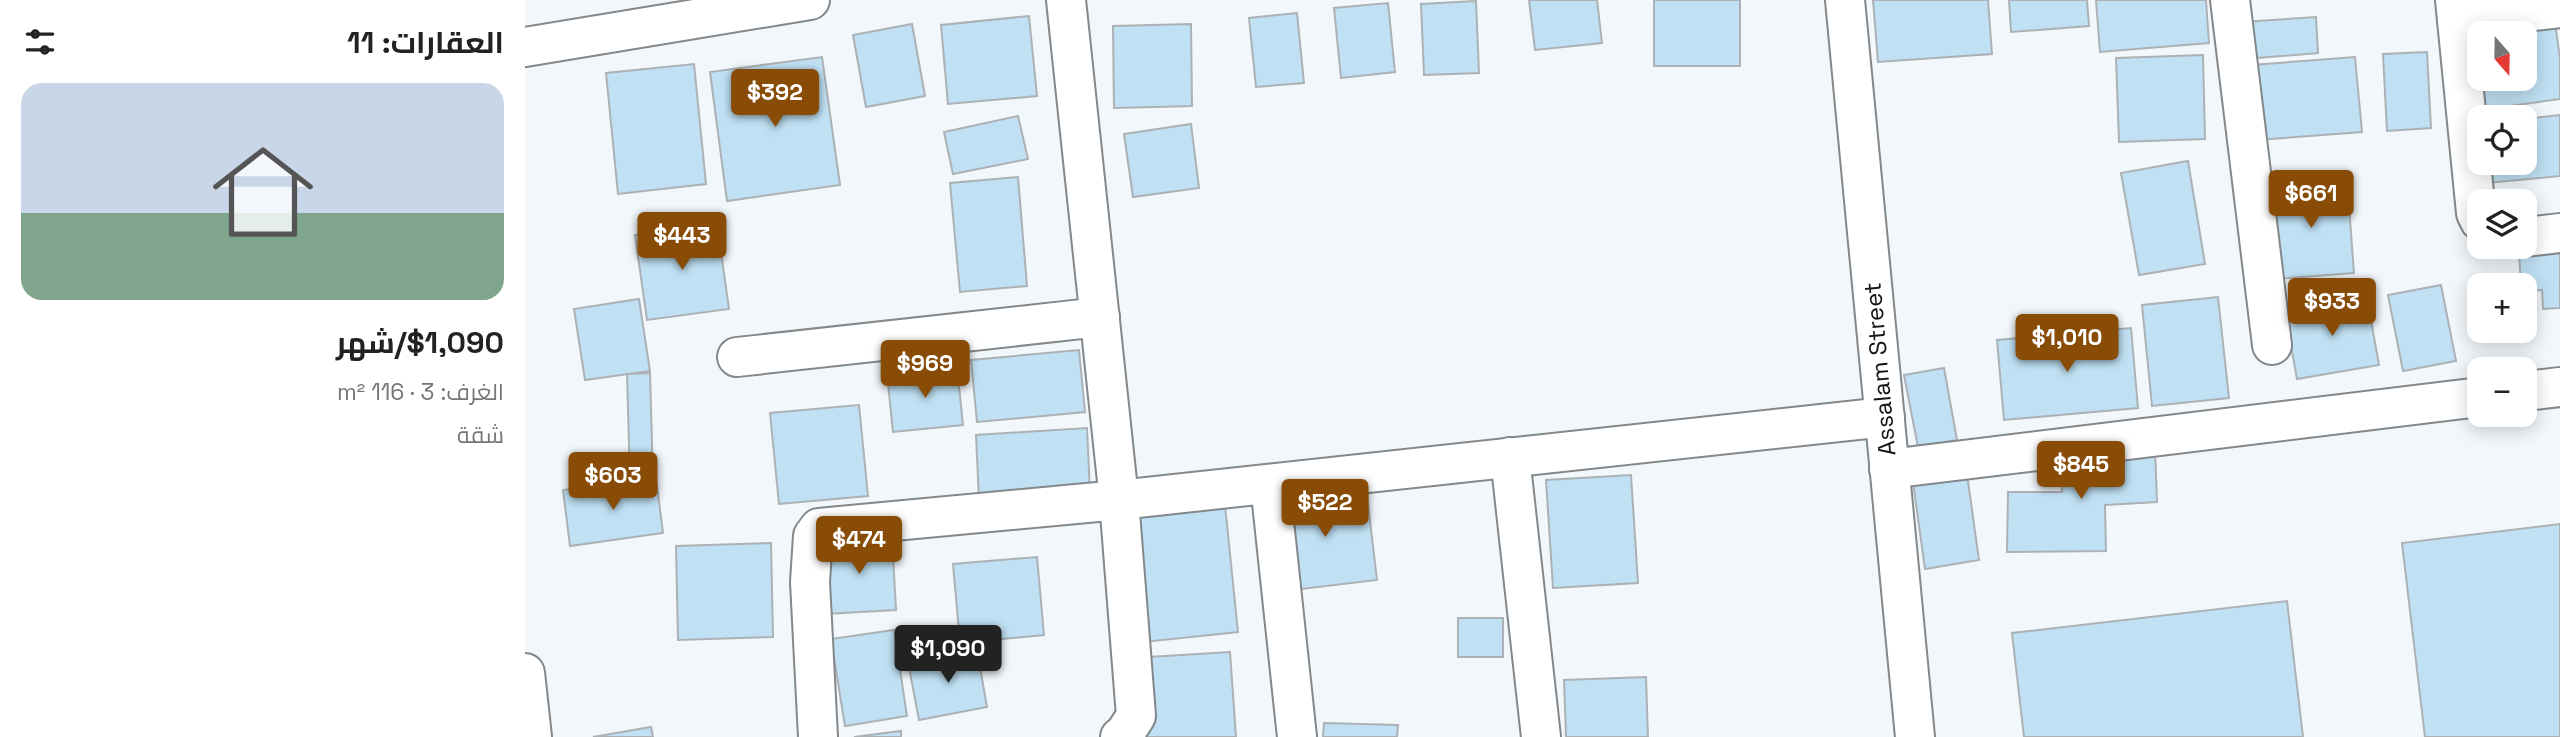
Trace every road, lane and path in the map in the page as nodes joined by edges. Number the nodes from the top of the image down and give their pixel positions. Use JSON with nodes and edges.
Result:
{"nodes":[{"id":1,"x":810,"y":0,"type":"edge"},
{"id":2,"x":1066,"y":0,"type":"edge"},
{"id":3,"x":1845,"y":0,"type":"edge"},
{"id":4,"x":2230,"y":0,"type":"edge"},
{"id":5,"x":758,"y":4,"type":"edge"},
{"id":6,"x":2560,"y":8,"type":"edge"},
{"id":7,"x":2456,"y":10,"type":"edge"},
{"id":8,"x":525,"y":47,"type":"edge"},
{"id":9,"x":2474,"y":189,"type":"edge"},
{"id":10,"x":2560,"y":233,"type":"edge"},
{"id":11,"x":2537,"y":236,"type":"edge"},
{"id":12,"x":1100,"y":317,"type":"junction"},
{"id":13,"x":2272,"y":345,"type":"dead end"},
{"id":14,"x":737,"y":357,"type":"dead end"},
{"id":15,"x":2560,"y":387,"type":"edge"},
{"id":16,"x":2537,"y":390,"type":"edge"},
{"id":17,"x":2467,"y":399,"type":"edge"},
{"id":18,"x":1885,"y":417,"type":"junction"},
{"id":19,"x":1510,"y":457,"type":"junction"},
{"id":20,"x":1889,"y":469,"type":"junction"},
{"id":21,"x":1270,"y":484,"type":"junction"},
{"id":22,"x":1119,"y":500,"type":"junction"},
{"id":23,"x":525,"y":673,"type":"edge"},
{"id":24,"x":532,"y":737,"type":"edge"},
{"id":25,"x":818,"y":737,"type":"edge"},
{"id":26,"x":1119,"y":737,"type":"edge"},
{"id":27,"x":1297,"y":737,"type":"edge"},
{"id":28,"x":1542,"y":737,"type":"edge"},
{"id":29,"x":1915,"y":737,"type":"edge"}],
"edges":[{"from":1,"to":5,"type":"street"},
{"from":2,"to":12,"type":"street"},
{"from":3,"to":18,"type":"street","name":"Assalam Street"},
{"from":4,"to":13,"type":"street"},
{"from":5,"to":8,"type":"street"},
{"from":6,"to":7,"type":"street"},
{"from":7,"to":9,"type":"street"},
{"from":10,"to":11,"type":"street"},
{"from":12,"to":14,"type":"street"},
{"from":12,"to":22,"type":"street"},
{"from":15,"to":16,"type":"street"},
{"from":17,"to":20,"type":"street"},
{"from":18,"to":19,"type":"street"},
{"from":18,"to":20,"type":"street","name":"Assalam Street"},
{"from":19,"to":21,"type":"street"},
{"from":19,"to":28,"type":"street"},
{"from":20,"to":29,"type":"street","name":"Assalam Street"},
{"from":21,"to":22,"type":"street"},
{"from":21,"to":27,"type":"street"},
{"from":22,"to":25,"type":"street"},
{"from":22,"to":26,"type":"street"},
{"from":23,"to":24,"type":"street"}]}
